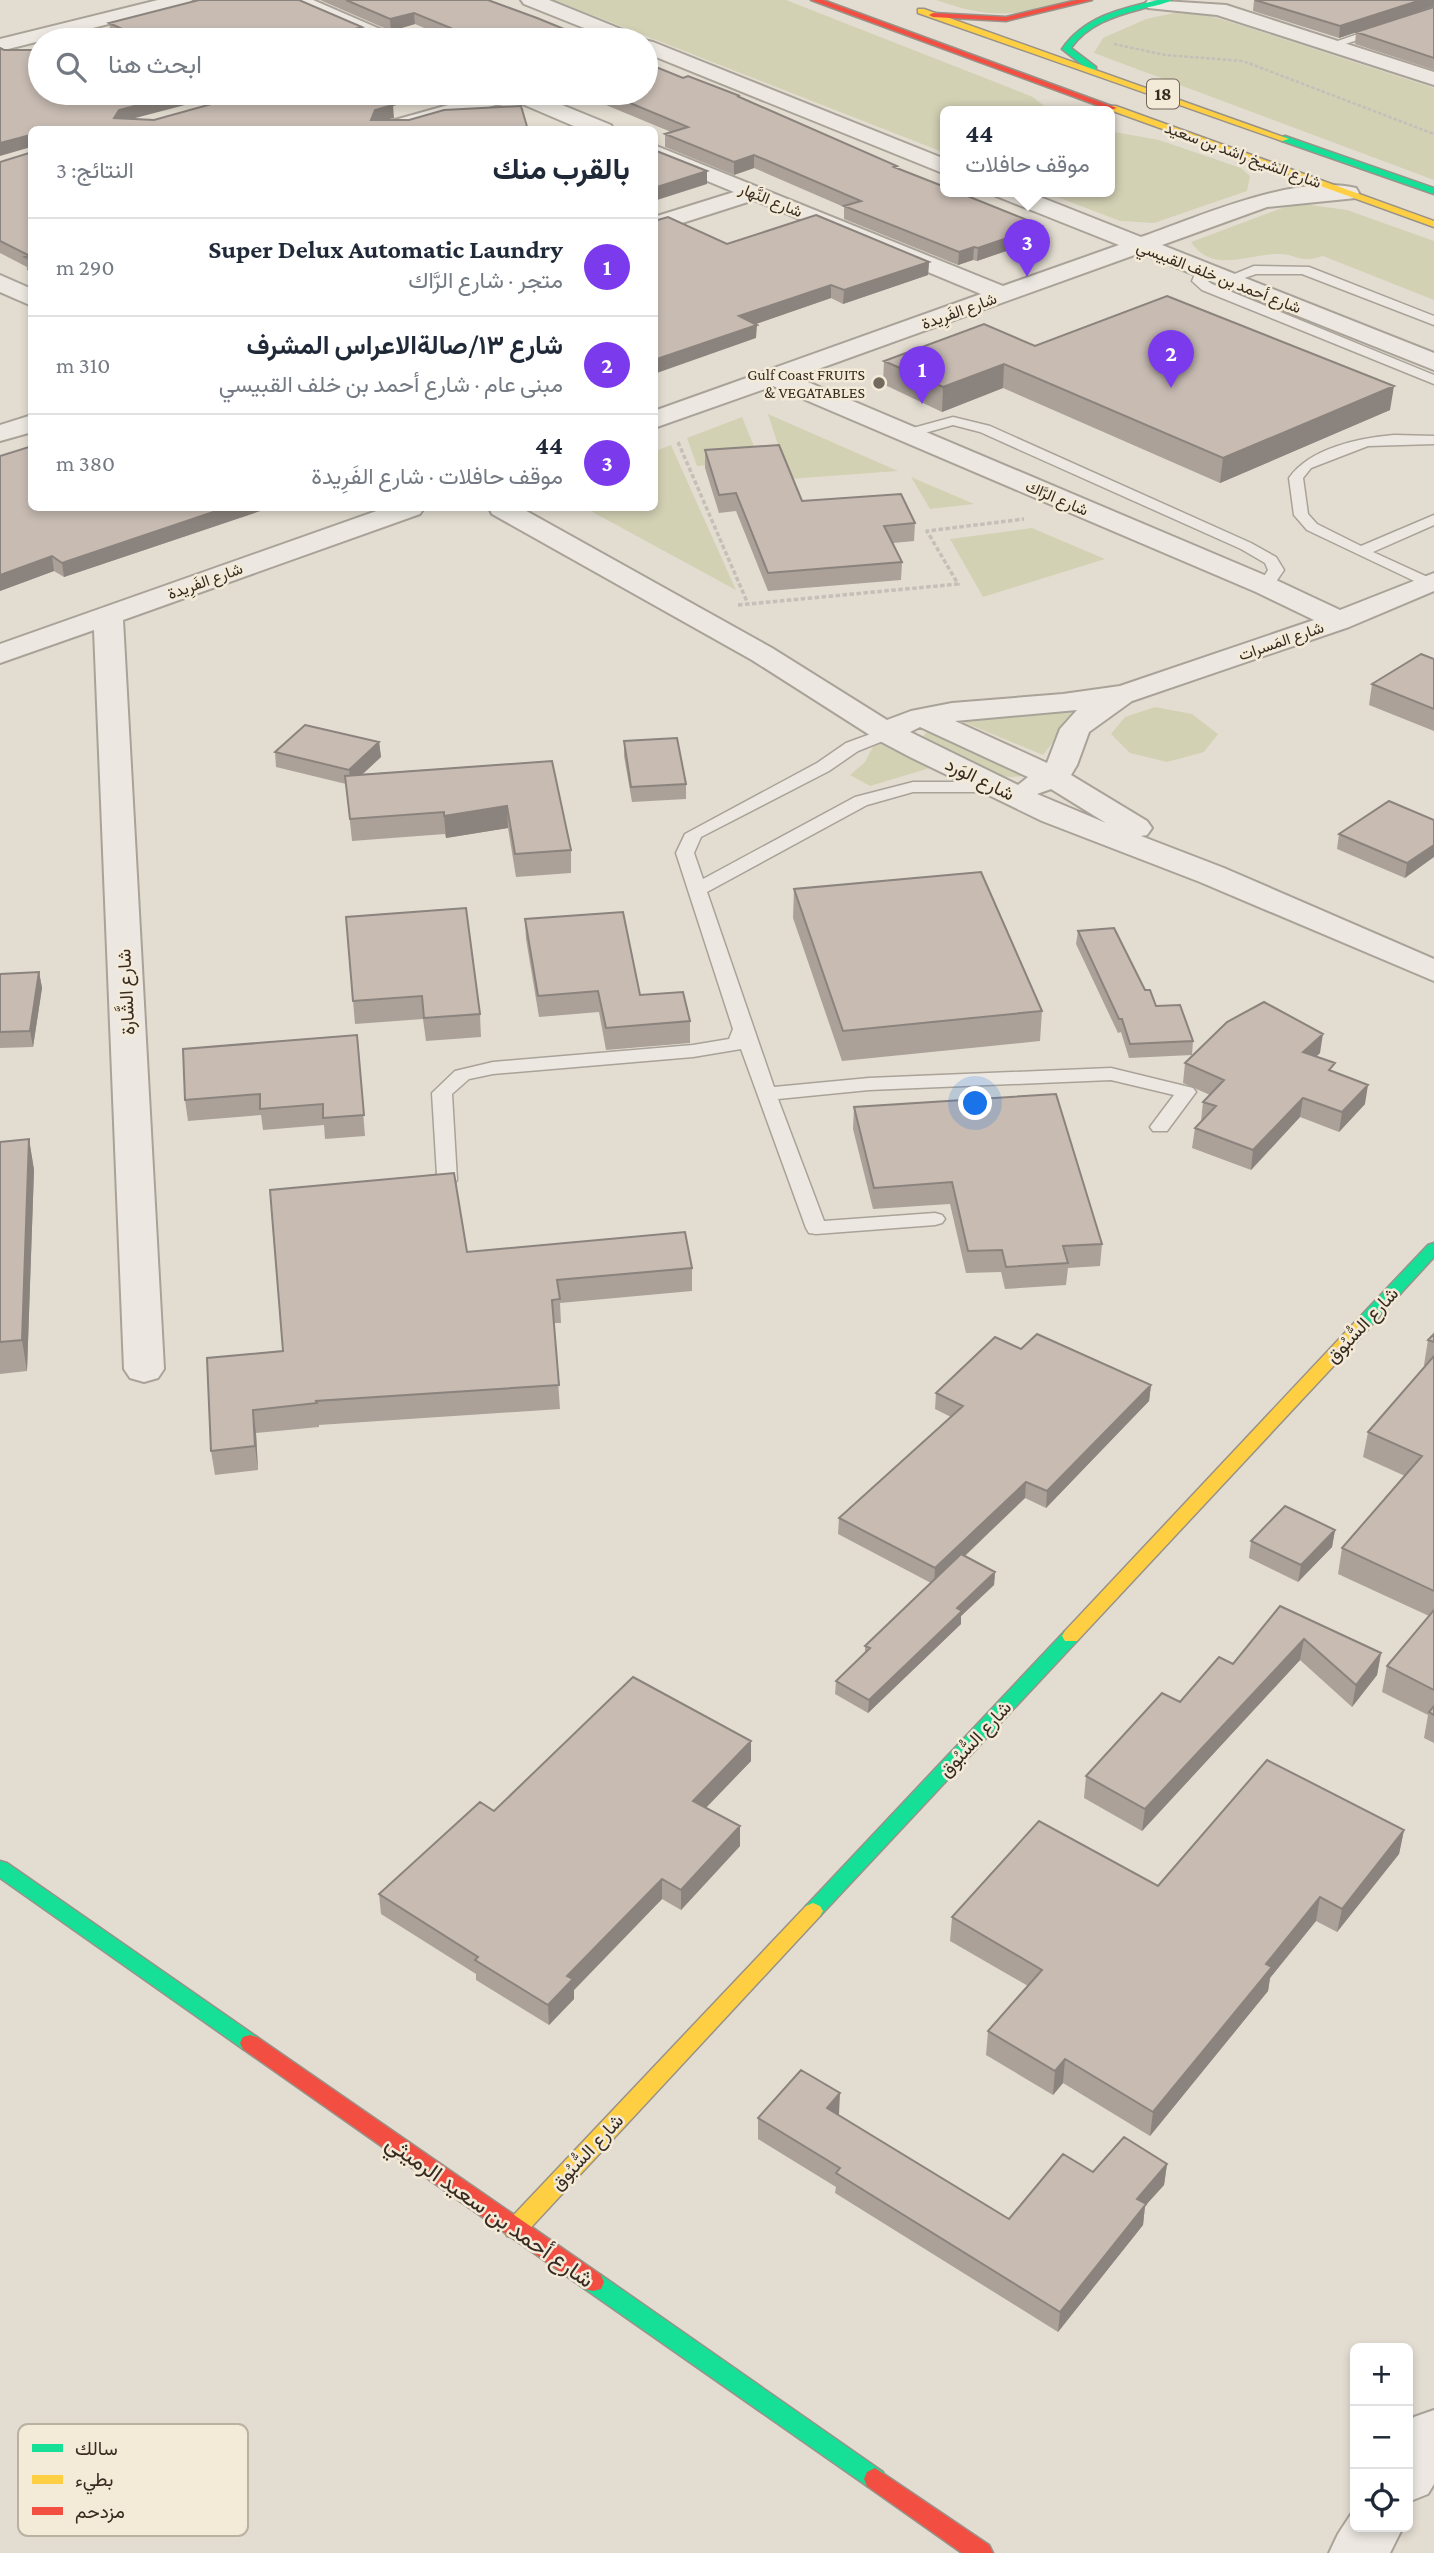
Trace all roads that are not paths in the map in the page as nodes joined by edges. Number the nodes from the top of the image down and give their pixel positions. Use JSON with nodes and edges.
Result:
{"nodes":[{"id":1,"x":182,"y":0,"type":"edge"},
{"id":2,"x":296,"y":0,"type":"edge"},
{"id":3,"x":531,"y":0,"type":"edge"},
{"id":4,"x":815,"y":0,"type":"edge"},
{"id":5,"x":1088,"y":0,"type":"edge"},
{"id":6,"x":1161,"y":2,"type":"edge"},
{"id":7,"x":901,"y":4,"type":"dead end"},
{"id":8,"x":1216,"y":4,"type":"edge"},
{"id":9,"x":1054,"y":10,"type":"junction"},
{"id":10,"x":1434,"y":11,"type":"edge"},
{"id":11,"x":933,"y":15,"type":"junction"},
{"id":12,"x":1099,"y":21,"type":"junction"},
{"id":13,"x":69,"y":28,"type":"edge"},
{"id":14,"x":361,"y":28,"type":"edge"},
{"id":15,"x":601,"y":28,"type":"edge"},
{"id":16,"x":28,"y":38,"type":"edge"},
{"id":17,"x":0,"y":45,"type":"edge"},
{"id":18,"x":1332,"y":45,"type":"junction"},
{"id":19,"x":658,"y":51,"type":"edge"},
{"id":20,"x":1093,"y":69,"type":"junction"},
{"id":21,"x":1434,"y":79,"type":"edge"},
{"id":22,"x":472,"y":105,"type":"edge"},
{"id":23,"x":543,"y":105,"type":"edge"},
{"id":24,"x":1107,"y":106,"type":"edge"},
{"id":25,"x":1115,"y":109,"type":"edge"},
{"id":26,"x":399,"y":126,"type":"edge"},
{"id":27,"x":593,"y":126,"type":"edge"},
{"id":28,"x":658,"y":153,"type":"edge"},
{"id":29,"x":940,"y":165,"type":"edge"},
{"id":30,"x":1273,"y":166,"type":"junction"},
{"id":31,"x":1434,"y":191,"type":"edge"},
{"id":32,"x":754,"y":193,"type":"junction"},
{"id":33,"x":1348,"y":193,"type":"junction"},
{"id":34,"x":1019,"y":197,"type":"edge"},
{"id":35,"x":1263,"y":201,"type":"junction"},
{"id":36,"x":658,"y":224,"type":"edge"},
{"id":37,"x":1434,"y":224,"type":"edge"},
{"id":38,"x":1140,"y":246,"type":"junction"},
{"id":39,"x":1203,"y":270,"type":"junction"},
{"id":40,"x":1227,"y":280,"type":"junction"},
{"id":41,"x":0,"y":282,"type":"edge"},
{"id":42,"x":1004,"y":295,"type":"junction"},
{"id":43,"x":28,"y":297,"type":"edge"},
{"id":44,"x":1434,"y":321,"type":"edge"},
{"id":45,"x":1434,"y":362,"type":"edge"},
{"id":46,"x":774,"y":377,"type":"junction"},
{"id":47,"x":1434,"y":380,"type":"edge"},
{"id":48,"x":658,"y":419,"type":"edge"},
{"id":49,"x":28,"y":424,"type":"edge"},
{"id":50,"x":0,"y":433,"type":"edge"},
{"id":51,"x":1434,"y":440,"type":"edge"},
{"id":52,"x":402,"y":511,"type":"edge"},
{"id":53,"x":507,"y":511,"type":"edge"},
{"id":54,"x":1434,"y":519,"type":"edge"},
{"id":55,"x":1361,"y":552,"type":"junction"},
{"id":56,"x":1431,"y":582,"type":"edge"},
{"id":57,"x":1397,"y":598,"type":"junction"},
{"id":58,"x":1434,"y":612,"type":"edge"},
{"id":59,"x":108,"y":615,"type":"junction"},
{"id":60,"x":1339,"y":621,"type":"junction"},
{"id":61,"x":0,"y":654,"type":"edge"},
{"id":62,"x":762,"y":654,"type":"junction"},
{"id":63,"x":1125,"y":694,"type":"junction"},
{"id":64,"x":923,"y":718,"type":"junction"},
{"id":65,"x":887,"y":733,"type":"junction"},
{"id":66,"x":1053,"y":777,"type":"junction"},
{"id":67,"x":998,"y":787,"type":"junction"},
{"id":68,"x":1212,"y":875,"type":"junction"},
{"id":69,"x":698,"y":889,"type":"junction"},
{"id":70,"x":1434,"y":971,"type":"edge"},
{"id":71,"x":743,"y":1029,"type":"junction"},
{"id":72,"x":767,"y":1094,"type":"junction"},
{"id":73,"x":1160,"y":1127,"type":"dead end"},
{"id":74,"x":406,"y":1185,"type":"edge"},
{"id":75,"x":935,"y":1219,"type":"dead end"},
{"id":76,"x":1434,"y":1248,"type":"edge"},
{"id":77,"x":144,"y":1369,"type":"dead end"},
{"id":78,"x":0,"y":1868,"type":"edge"},
{"id":79,"x":515,"y":2229,"type":"junction"},
{"id":80,"x":1434,"y":2435,"type":"edge"},
{"id":81,"x":1412,"y":2469,"type":"edge"},
{"id":82,"x":1372,"y":2532,"type":"edge"},
{"id":83,"x":981,"y":2553,"type":"edge"},
{"id":84,"x":1358,"y":2553,"type":"edge"}],
"edges":[{"from":1,"to":13,"type":"street"},
{"from":2,"to":14,"type":"street"},
{"from":3,"to":15,"type":"street"},
{"from":4,"to":24,"type":"street","name":"شارع الشيخ راشد بن سعيد","number":"18"},
{"from":5,"to":9,"type":"street"},
{"from":6,"to":8,"type":"street"},
{"from":6,"to":12,"type":"street"},
{"from":7,"to":11,"type":"street","name":"شارع الشيخ راشد بن سعيد","number":"18"},
{"from":8,"to":18,"type":"street"},
{"from":9,"to":11,"type":"street"},
{"from":9,"to":12,"type":"street"},
{"from":10,"to":18,"type":"lane"},
{"from":11,"to":20,"type":"street","name":"شارع الشيخ راشد بن سعيد","number":"18"},
{"from":12,"to":20,"type":"street"},
{"from":16,"to":17,"type":"street"},
{"from":18,"to":21,"type":"street"},
{"from":19,"to":29,"type":"street"},
{"from":20,"to":31,"type":"street","name":"شارع الشيخ راشد بن سعيد","number":"18"},
{"from":22,"to":26,"type":"street"},
{"from":23,"to":27,"type":"street"},
{"from":25,"to":30,"type":"street","name":"شارع الشيخ راشد بن سعيد","number":"18"},
{"from":28,"to":32,"type":"street","name":"شارع النَّهار"},
{"from":30,"to":33,"type":"street","name":"شارع الشيخ راشد بن سعيد","number":"18"},
{"from":30,"to":35,"type":"street"},
{"from":32,"to":36,"type":"street"},
{"from":32,"to":42,"type":"street","name":"شارع النَّهار"},
{"from":33,"to":35,"type":"street","name":"شارع الفَرِيدة"},
{"from":33,"to":37,"type":"street","name":"شارع الشيخ راشد بن سعيد","number":"18"},
{"from":34,"to":38,"type":"street","name":"شارع أحمد بن خلف القبيسي"},
{"from":35,"to":38,"type":"street","name":"شارع الفَرِيدة"},
{"from":38,"to":39,"type":"street","name":"شارع أحمد بن خلف القبيسي"},
{"from":38,"to":42,"type":"street","name":"شارع الفَرِيدة"},
{"from":39,"to":40,"type":"street","name":"شارع أحمد بن خلف القبيسي"},
{"from":39,"to":47,"type":"lane"},
{"from":40,"to":44,"type":"lane"},
{"from":40,"to":45,"type":"street","name":"شارع أحمد بن خلف القبيسي"},
{"from":41,"to":43,"type":"street"},
{"from":42,"to":46,"type":"street","name":"شارع الفَرِيدة"},
{"from":46,"to":48,"type":"street","name":"شارع الفَرِيدة"},
{"from":46,"to":60,"type":"street","name":"شارع الرَّاك"},
{"from":49,"to":50,"type":"street"},
{"from":51,"to":55,"type":"lane"},
{"from":52,"to":59,"type":"street","name":"شارع الفَرِيدة"},
{"from":53,"to":62,"type":"street","name":"شارع الوَرد"},
{"from":54,"to":55,"type":"lane"},
{"from":55,"to":56,"type":"lane"},
{"from":56,"to":57,"type":"street","name":"شارع المَسرات"},
{"from":57,"to":58,"type":"street"},
{"from":57,"to":60,"type":"street","name":"شارع المَسرات"},
{"from":59,"to":61,"type":"street","name":"شارع الفَرِيدة"},
{"from":59,"to":77,"type":"street","name":"شارع الشَّارة"},
{"from":60,"to":63,"type":"street","name":"شارع المَسرات"},
{"from":62,"to":64,"type":"street","name":"شارع الوَرد"},
{"from":62,"to":65,"type":"street","name":"شارع الوَرد"},
{"from":63,"to":64,"type":"street","name":"شارع المَسرات"},
{"from":63,"to":66,"type":"street","name":"شارع المَسرات"},
{"from":64,"to":65,"type":"street","name":"شارع المَسرات"},
{"from":64,"to":66,"type":"street","name":"شارع الوَرد"},
{"from":65,"to":67,"type":"street","name":"شارع الوَرد"},
{"from":65,"to":69,"type":"lane"},
{"from":66,"to":67,"type":"street"},
{"from":66,"to":68,"type":"street","name":"شارع الوَرد"},
{"from":67,"to":68,"type":"street","name":"شارع الوَرد"},
{"from":67,"to":69,"type":"lane"},
{"from":68,"to":70,"type":"street","name":"شارع الوَرد"},
{"from":69,"to":71,"type":"lane"},
{"from":71,"to":72,"type":"lane"},
{"from":71,"to":74,"type":"lane"},
{"from":72,"to":73,"type":"lane"},
{"from":72,"to":75,"type":"lane"},
{"from":76,"to":79,"type":"street","name":"شارع السُّبُوق"},
{"from":78,"to":79,"type":"street","name":"شارع أحمد بن سعيد الرميثي"},
{"from":79,"to":83,"type":"street","name":"شارع أحمد بن سعيد الرميثي"},
{"from":80,"to":81,"type":"street"},
{"from":82,"to":84,"type":"street"}]}
